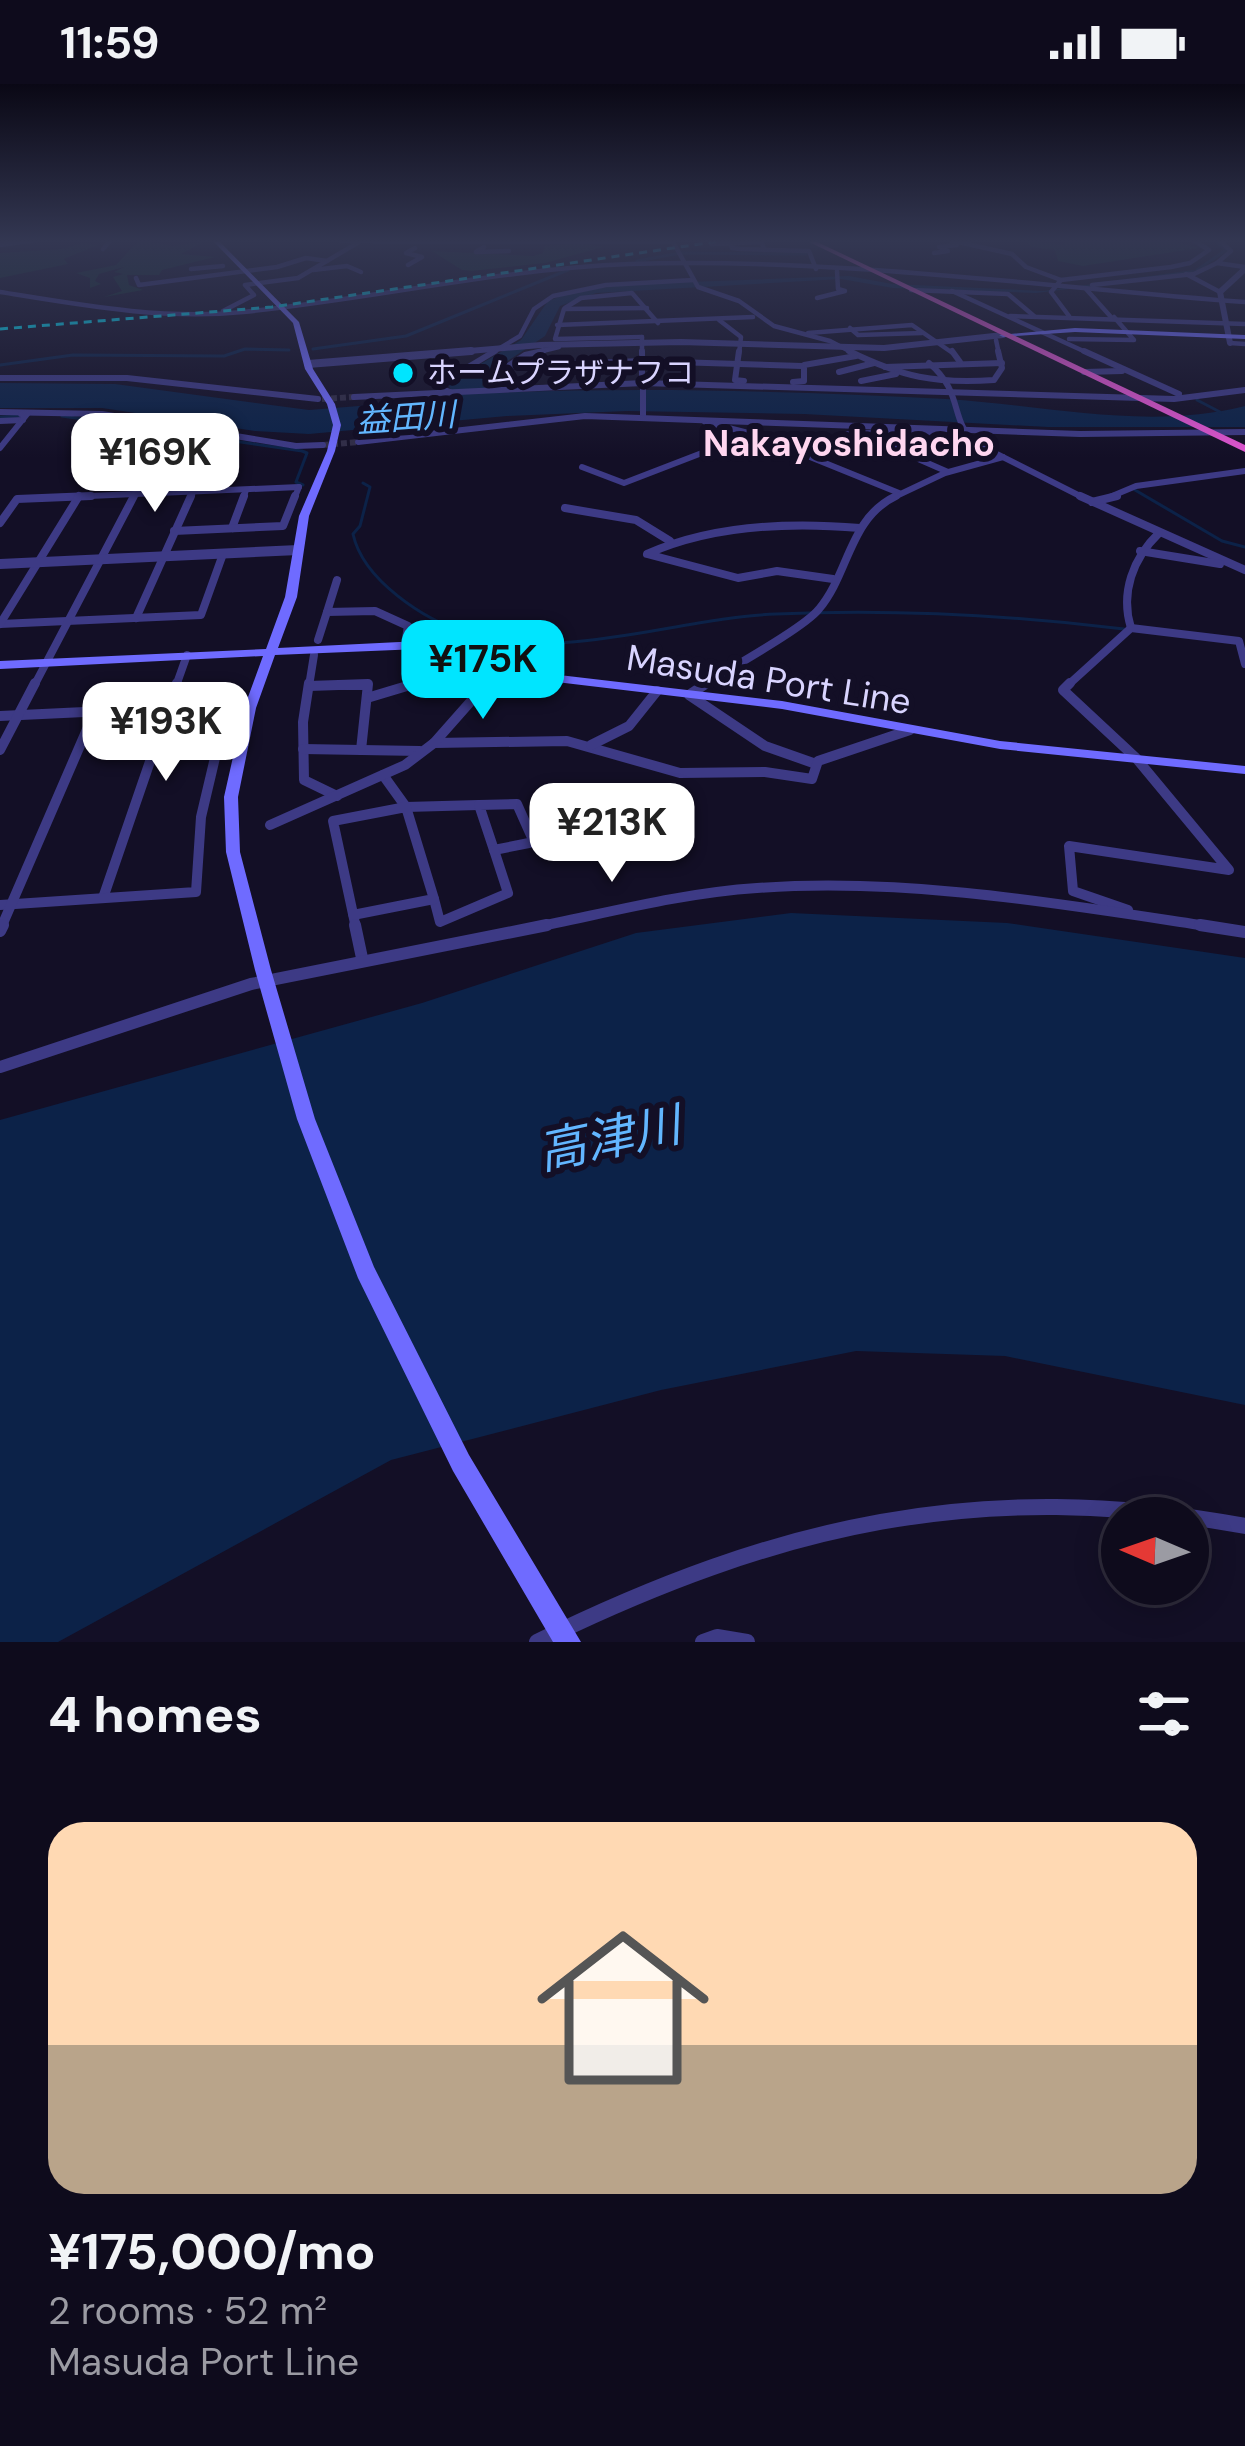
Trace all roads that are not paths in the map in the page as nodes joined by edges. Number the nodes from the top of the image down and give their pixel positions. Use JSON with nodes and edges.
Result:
{"nodes":[{"id":1,"x":289,"y":313,"type":"edge"},
{"id":2,"x":533,"y":313,"type":"edge"},
{"id":3,"x":563,"y":313,"type":"edge"},
{"id":4,"x":650,"y":313,"type":"edge"},
{"id":5,"x":753,"y":313,"type":"edge"},
{"id":6,"x":952,"y":313,"type":"edge"},
{"id":7,"x":1000,"y":313,"type":"edge"},
{"id":8,"x":1030,"y":313,"type":"edge"},
{"id":9,"x":1067,"y":313,"type":"edge"},
{"id":10,"x":1109,"y":313,"type":"edge"},
{"id":11,"x":1145,"y":313,"type":"edge"},
{"id":12,"x":1183,"y":313,"type":"edge"},
{"id":13,"x":1222,"y":313,"type":"edge"},
{"id":14,"x":757,"y":316,"type":"junction"},
{"id":15,"x":1007,"y":316,"type":"junction"},
{"id":16,"x":1034,"y":316,"type":"junction"},
{"id":17,"x":1069,"y":316,"type":"junction"},
{"id":18,"x":1113,"y":317,"type":"junction"},
{"id":19,"x":1150,"y":318,"type":"junction"},
{"id":20,"x":1186,"y":318,"type":"junction"},
{"id":21,"x":719,"y":320,"type":"junction"},
{"id":22,"x":1222,"y":321,"type":"junction"},
{"id":23,"x":642,"y":323,"type":"junction"},
{"id":24,"x":658,"y":323,"type":"junction"},
{"id":25,"x":1245,"y":324,"type":"edge"},
{"id":26,"x":557,"y":325,"type":"junction"},
{"id":27,"x":1038,"y":330,"type":"junction"},
{"id":28,"x":1126,"y":331,"type":"junction"},
{"id":29,"x":805,"y":335,"type":"junction"},
{"id":30,"x":999,"y":338,"type":"junction"},
{"id":31,"x":1069,"y":339,"type":"dead end"},
{"id":32,"x":1228,"y":339,"type":"junction"},
{"id":33,"x":1245,"y":340,"type":"edge"},
{"id":34,"x":642,"y":341,"type":"junction"},
{"id":35,"x":741,"y":343,"type":"junction"},
{"id":36,"x":945,"y":343,"type":"junction"},
{"id":37,"x":502,"y":346,"type":"junction"},
{"id":38,"x":842,"y":346,"type":"junction"},
{"id":39,"x":860,"y":356,"type":"junction"},
{"id":40,"x":642,"y":361,"type":"junction"},
{"id":41,"x":960,"y":362,"type":"junction"},
{"id":42,"x":737,"y":363,"type":"junction"},
{"id":43,"x":874,"y":363,"type":"junction"},
{"id":44,"x":929,"y":363,"type":"junction"},
{"id":45,"x":1002,"y":363,"type":"junction"},
{"id":46,"x":308,"y":364,"type":"junction"},
{"id":47,"x":769,"y":364,"type":"junction"},
{"id":48,"x":508,"y":365,"type":"junction"},
{"id":49,"x":802,"y":366,"type":"junction"},
{"id":50,"x":883,"y":367,"type":"junction"},
{"id":51,"x":1129,"y":371,"type":"junction"},
{"id":52,"x":1084,"y":372,"type":"junction"},
{"id":53,"x":839,"y":373,"type":"dead end"},
{"id":54,"x":896,"y":374,"type":"junction"},
{"id":55,"x":0,"y":378,"type":"edge"},
{"id":56,"x":669,"y":379,"type":"junction"},
{"id":57,"x":601,"y":380,"type":"dead end"},
{"id":58,"x":735,"y":380,"type":"junction"},
{"id":59,"x":861,"y":381,"type":"dead end"},
{"id":60,"x":767,"y":382,"type":"junction"},
{"id":61,"x":788,"y":382,"type":"junction"},
{"id":62,"x":490,"y":383,"type":"junction"},
{"id":63,"x":951,"y":383,"type":"junction"},
{"id":64,"x":643,"y":384,"type":"junction"},
{"id":65,"x":705,"y":384,"type":"junction"},
{"id":66,"x":528,"y":386,"type":"junction"},
{"id":67,"x":824,"y":388,"type":"junction"},
{"id":68,"x":1245,"y":390,"type":"edge"},
{"id":69,"x":450,"y":392,"type":"junction"},
{"id":70,"x":955,"y":393,"type":"junction"},
{"id":71,"x":1179,"y":394,"type":"dead end"},
{"id":72,"x":354,"y":397,"type":"tunnel mouth"},
{"id":73,"x":319,"y":399,"type":"tunnel mouth"},
{"id":74,"x":1139,"y":399,"type":"junction"},
{"id":75,"x":0,"y":416,"type":"edge"},
{"id":76,"x":643,"y":416,"type":"junction"},
{"id":77,"x":658,"y":417,"type":"junction"},
{"id":78,"x":899,"y":424,"type":"junction"},
{"id":79,"x":962,"y":427,"type":"junction"},
{"id":80,"x":860,"y":428,"type":"dead end"},
{"id":81,"x":924,"y":431,"type":"junction"},
{"id":82,"x":1245,"y":432,"type":"edge"},
{"id":83,"x":1211,"y":433,"type":"junction"},
{"id":84,"x":756,"y":434,"type":"junction"},
{"id":85,"x":848,"y":434,"type":"dead end"},
{"id":86,"x":329,"y":441,"type":"junction"},
{"id":87,"x":358,"y":442,"type":"tunnel mouth"},
{"id":88,"x":975,"y":443,"type":"junction"},
{"id":89,"x":0,"y":448,"type":"edge"},
{"id":90,"x":1245,"y":449,"type":"edge"},
{"id":91,"x":1003,"y":457,"type":"junction"},
{"id":92,"x":582,"y":466,"type":"dead end"},
{"id":93,"x":948,"y":472,"type":"junction"},
{"id":94,"x":1245,"y":472,"type":"edge"},
{"id":95,"x":246,"y":490,"type":"junction"},
{"id":96,"x":193,"y":492,"type":"junction"},
{"id":97,"x":899,"y":493,"type":"junction"},
{"id":98,"x":136,"y":494,"type":"junction"},
{"id":99,"x":79,"y":496,"type":"junction"},
{"id":100,"x":0,"y":499,"type":"edge"},
{"id":101,"x":17,"y":499,"type":"junction"},
{"id":102,"x":1092,"y":502,"type":"junction"},
{"id":103,"x":566,"y":508,"type":"dead end"},
{"id":104,"x":0,"y":523,"type":"edge"},
{"id":105,"x":232,"y":528,"type":"junction"},
{"id":106,"x":860,"y":528,"type":"junction"},
{"id":107,"x":175,"y":531,"type":"junction"},
{"id":108,"x":1159,"y":533,"type":"junction"},
{"id":109,"x":670,"y":541,"type":"junction"},
{"id":110,"x":298,"y":550,"type":"junction"},
{"id":111,"x":1141,"y":551,"type":"junction"},
{"id":112,"x":224,"y":554,"type":"junction"},
{"id":113,"x":163,"y":557,"type":"junction"},
{"id":114,"x":100,"y":559,"type":"junction"},
{"id":115,"x":38,"y":562,"type":"junction"},
{"id":116,"x":0,"y":563,"type":"edge"},
{"id":117,"x":1234,"y":565,"type":"junction"},
{"id":118,"x":1245,"y":570,"type":"edge"},
{"id":119,"x":833,"y":579,"type":"junction"},
{"id":120,"x":337,"y":580,"type":"dead end"},
{"id":121,"x":327,"y":612,"type":"junction"},
{"id":122,"x":136,"y":618,"type":"junction"},
{"id":123,"x":67,"y":622,"type":"junction"},
{"id":124,"x":1131,"y":628,"type":"junction"},
{"id":125,"x":318,"y":640,"type":"dead end"},
{"id":126,"x":405,"y":644,"type":"junction"},
{"id":127,"x":273,"y":650,"type":"junction"},
{"id":128,"x":187,"y":655,"type":"junction"},
{"id":129,"x":314,"y":655,"type":"dead end"},
{"id":130,"x":460,"y":661,"type":"junction"},
{"id":131,"x":45,"y":663,"type":"junction"},
{"id":132,"x":1245,"y":664,"type":"edge"},
{"id":133,"x":0,"y":665,"type":"edge"},
{"id":134,"x":497,"y":671,"type":"junction"},
{"id":135,"x":309,"y":686,"type":"junction"},
{"id":136,"x":657,"y":691,"type":"junction"},
{"id":137,"x":689,"y":695,"type":"junction"},
{"id":138,"x":367,"y":698,"type":"junction"},
{"id":139,"x":169,"y":708,"type":"junction"},
{"id":140,"x":95,"y":711,"type":"junction"},
{"id":141,"x":0,"y":716,"type":"edge"},
{"id":142,"x":17,"y":716,"type":"junction"},
{"id":143,"x":910,"y":730,"type":"junction"},
{"id":144,"x":434,"y":743,"type":"junction"},
{"id":145,"x":591,"y":745,"type":"junction"},
{"id":146,"x":155,"y":747,"type":"junction"},
{"id":147,"x":303,"y":749,"type":"junction"},
{"id":148,"x":0,"y":750,"type":"edge"},
{"id":149,"x":361,"y":750,"type":"junction"},
{"id":150,"x":423,"y":751,"type":"junction"},
{"id":151,"x":1136,"y":758,"type":"junction"},
{"id":152,"x":816,"y":764,"type":"junction"},
{"id":153,"x":1245,"y":770,"type":"edge"},
{"id":154,"x":383,"y":775,"type":"junction"},
{"id":155,"x":337,"y":796,"type":"junction"},
{"id":156,"x":479,"y":805,"type":"junction"},
{"id":157,"x":406,"y":807,"type":"junction"},
{"id":158,"x":270,"y":825,"type":"dead end"},
{"id":159,"x":494,"y":850,"type":"junction"},
{"id":160,"x":103,"y":898,"type":"junction"},
{"id":161,"x":434,"y":899,"type":"junction"},
{"id":162,"x":6,"y":904,"type":"edge"},
{"id":163,"x":353,"y":915,"type":"junction"},
{"id":164,"x":1154,"y":919,"type":"junction"},
{"id":165,"x":0,"y":931,"type":"edge"},
{"id":166,"x":1245,"y":932,"type":"edge"},
{"id":167,"x":362,"y":958,"type":"junction"},
{"id":168,"x":0,"y":1067,"type":"edge"},
{"id":169,"x":1245,"y":1526,"type":"edge"},
{"id":170,"x":537,"y":1642,"type":"edge"},
{"id":171,"x":568,"y":1642,"type":"edge"},
{"id":172,"x":703,"y":1642,"type":"edge"},
{"id":173,"x":747,"y":1642,"type":"edge"}],
"edges":[{"from":1,"to":46,"type":"main road"},
{"from":2,"to":37,"type":"street"},
{"from":3,"to":26,"type":"street"},
{"from":4,"to":24,"type":"street"},
{"from":5,"to":14,"type":"street"},
{"from":6,"to":30,"type":"highway"},
{"from":7,"to":15,"type":"street"},
{"from":8,"to":16,"type":"street"},
{"from":9,"to":17,"type":"street"},
{"from":10,"to":18,"type":"street"},
{"from":11,"to":19,"type":"street"},
{"from":12,"to":20,"type":"street"},
{"from":13,"to":22,"type":"street"},
{"from":14,"to":21,"type":"street"},
{"from":14,"to":29,"type":"street"},
{"from":15,"to":16,"type":"street"},
{"from":15,"to":27,"type":"street"},
{"from":16,"to":17,"type":"street"},
{"from":17,"to":18,"type":"street"},
{"from":18,"to":19,"type":"street"},
{"from":18,"to":28,"type":"street"},
{"from":19,"to":20,"type":"street"},
{"from":20,"to":22,"type":"street"},
{"from":21,"to":24,"type":"street"},
{"from":21,"to":35,"type":"street"},
{"from":22,"to":25,"type":"street"},
{"from":22,"to":32,"type":"street"},
{"from":23,"to":24,"type":"street"},
{"from":23,"to":26,"type":"street"},
{"from":23,"to":34,"type":"street"},
{"from":26,"to":34,"type":"street"},
{"from":27,"to":28,"type":"main road"},
{"from":27,"to":30,"type":"main road"},
{"from":27,"to":51,"type":"street"},
{"from":28,"to":31,"type":"street"},
{"from":28,"to":32,"type":"main road"},
{"from":29,"to":36,"type":"street"},
{"from":29,"to":38,"type":"street"},
{"from":30,"to":36,"type":"street"},
{"from":30,"to":45,"type":"street"},
{"from":30,"to":52,"type":"highway"},
{"from":32,"to":33,"type":"main road"},
{"from":34,"to":35,"type":"street"},
{"from":34,"to":37,"type":"street"},
{"from":34,"to":40,"type":"street"},
{"from":34,"to":48,"type":"street"},
{"from":35,"to":38,"type":"street"},
{"from":35,"to":42,"type":"street"},
{"from":36,"to":38,"type":"street"},
{"from":36,"to":41,"type":"street"},
{"from":37,"to":46,"type":"street"},
{"from":37,"to":69,"type":"street"},
{"from":38,"to":39,"type":"street"},
{"from":39,"to":43,"type":"street"},
{"from":39,"to":49,"type":"street"},
{"from":40,"to":42,"type":"street"},
{"from":40,"to":48,"type":"street"},
{"from":40,"to":56,"type":"street"},
{"from":41,"to":44,"type":"street"},
{"from":41,"to":45,"type":"street"},
{"from":42,"to":47,"type":"street"},
{"from":42,"to":58,"type":"street"},
{"from":43,"to":50,"type":"street"},
{"from":43,"to":53,"type":"street"},
{"from":44,"to":50,"type":"street"},
{"from":44,"to":63,"type":"street"},
{"from":45,"to":63,"type":"street"},
{"from":46,"to":86,"type":"main road"},
{"from":47,"to":49,"type":"street"},
{"from":47,"to":60,"type":"street"},
{"from":48,"to":62,"type":"street"},
{"from":49,"to":61,"type":"street"},
{"from":50,"to":54,"type":"street"},
{"from":51,"to":52,"type":"street"},
{"from":51,"to":71,"type":"street"},
{"from":52,"to":74,"type":"highway"},
{"from":54,"to":59,"type":"street"},
{"from":54,"to":63,"type":"street"},
{"from":55,"to":73,"type":"street"},
{"from":56,"to":58,"type":"street"},
{"from":56,"to":65,"type":"street"},
{"from":57,"to":62,"type":"street"},
{"from":58,"to":60,"type":"street"},
{"from":60,"to":61,"type":"street"},
{"from":61,"to":67,"type":"street"},
{"from":62,"to":66,"type":"street"},
{"from":63,"to":70,"type":"street"},
{"from":64,"to":65,"type":"street"},
{"from":64,"to":66,"type":"street"},
{"from":64,"to":76,"type":"street"},
{"from":65,"to":67,"type":"street"},
{"from":66,"to":69,"type":"street"},
{"from":67,"to":70,"type":"street"},
{"from":68,"to":74,"type":"street"},
{"from":69,"to":72,"type":"street"},
{"from":70,"to":74,"type":"street"},
{"from":70,"to":79,"type":"street"},
{"from":74,"to":83,"type":"highway"},
{"from":75,"to":86,"type":"street"},
{"from":75,"to":89,"type":"street"},
{"from":76,"to":77,"type":"street"},
{"from":76,"to":87,"type":"street"},
{"from":77,"to":78,"type":"street"},
{"from":77,"to":84,"type":"street"},
{"from":78,"to":79,"type":"street"},
{"from":78,"to":80,"type":"street"},
{"from":79,"to":83,"type":"street"},
{"from":79,"to":88,"type":"street"},
{"from":81,"to":85,"type":"street"},
{"from":81,"to":88,"type":"street"},
{"from":81,"to":93,"type":"street"},
{"from":82,"to":83,"type":"street"},
{"from":83,"to":90,"type":"highway"},
{"from":84,"to":92,"type":"street"},
{"from":84,"to":97,"type":"street"},
{"from":86,"to":110,"type":"main road"},
{"from":88,"to":91,"type":"street"},
{"from":91,"to":93,"type":"street"},
{"from":91,"to":102,"type":"street"},
{"from":93,"to":97,"type":"street"},
{"from":94,"to":102,"type":"street"},
{"from":95,"to":96,"type":"street"},
{"from":95,"to":105,"type":"street"},
{"from":95,"to":105,"type":"street"},
{"from":96,"to":98,"type":"street"},
{"from":96,"to":107,"type":"street"},
{"from":97,"to":106,"type":"street"},
{"from":98,"to":99,"type":"street"},
{"from":98,"to":114,"type":"street"},
{"from":99,"to":101,"type":"street"},
{"from":99,"to":115,"type":"street"},
{"from":100,"to":101,"type":"street"},
{"from":101,"to":104,"type":"street"},
{"from":102,"to":108,"type":"street"},
{"from":103,"to":109,"type":"street"},
{"from":105,"to":107,"type":"street"},
{"from":106,"to":109,"type":"street"},
{"from":106,"to":119,"type":"street"},
{"from":107,"to":113,"type":"street"},
{"from":108,"to":111,"type":"street"},
{"from":108,"to":117,"type":"street"},
{"from":109,"to":119,"type":"street"},
{"from":110,"to":112,"type":"street"},
{"from":110,"to":127,"type":"main road"},
{"from":111,"to":117,"type":"street"},
{"from":111,"to":124,"type":"street"},
{"from":112,"to":113,"type":"street"},
{"from":112,"to":122,"type":"street"},
{"from":113,"to":114,"type":"street"},
{"from":113,"to":122,"type":"street"},
{"from":114,"to":115,"type":"street"},
{"from":114,"to":123,"type":"street"},
{"from":115,"to":116,"type":"street"},
{"from":115,"to":123,"type":"street"},
{"from":117,"to":118,"type":"street"},
{"from":119,"to":137,"type":"street"},
{"from":120,"to":121,"type":"street"},
{"from":121,"to":125,"type":"street"},
{"from":121,"to":126,"type":"street"},
{"from":122,"to":123,"type":"street"},
{"from":123,"to":131,"type":"street"},
{"from":124,"to":132,"type":"street"},
{"from":124,"to":151,"type":"street"},
{"from":126,"to":127,"type":"main road","name":"Masuda Port Line"},
{"from":126,"to":130,"type":"main road","name":"Masuda Port Line"},
{"from":127,"to":128,"type":"main road","name":"Masuda Port Line"},
{"from":127,"to":171,"type":"main road"},
{"from":128,"to":131,"type":"main road","name":"Masuda Port Line"},
{"from":128,"to":139,"type":"street"},
{"from":129,"to":135,"type":"street"},
{"from":130,"to":134,"type":"main road","name":"Masuda Port Line"},
{"from":130,"to":138,"type":"street"},
{"from":131,"to":133,"type":"main road","name":"Masuda Port Line"},
{"from":131,"to":142,"type":"street"},
{"from":134,"to":136,"type":"main road","name":"Masuda Port Line"},
{"from":134,"to":144,"type":"street"},
{"from":135,"to":138,"type":"street"},
{"from":135,"to":147,"type":"street"},
{"from":136,"to":137,"type":"main road","name":"Masuda Port Line"},
{"from":136,"to":145,"type":"street"},
{"from":137,"to":143,"type":"main road","name":"Masuda Port Line"},
{"from":137,"to":152,"type":"street"},
{"from":138,"to":149,"type":"street"},
{"from":139,"to":140,"type":"street"},
{"from":139,"to":146,"type":"street"},
{"from":140,"to":142,"type":"street"},
{"from":140,"to":162,"type":"street"},
{"from":141,"to":142,"type":"street"},
{"from":142,"to":148,"type":"street"},
{"from":143,"to":151,"type":"main road","name":"Masuda Port Line"},
{"from":143,"to":152,"type":"street"},
{"from":144,"to":145,"type":"street"},
{"from":144,"to":150,"type":"street"},
{"from":145,"to":152,"type":"street"},
{"from":146,"to":160,"type":"street"},
{"from":146,"to":160,"type":"street"},
{"from":147,"to":149,"type":"street"},
{"from":147,"to":155,"type":"street"},
{"from":149,"to":150,"type":"street"},
{"from":150,"to":154,"type":"street"},
{"from":151,"to":153,"type":"main road","name":"Masuda Port Line"},
{"from":151,"to":164,"type":"street"},
{"from":154,"to":155,"type":"street"},
{"from":154,"to":157,"type":"street"},
{"from":155,"to":158,"type":"street"},
{"from":156,"to":157,"type":"street"},
{"from":156,"to":159,"type":"street"},
{"from":156,"to":159,"type":"street"},
{"from":157,"to":161,"type":"street"},
{"from":157,"to":163,"type":"street"},
{"from":159,"to":161,"type":"street"},
{"from":160,"to":162,"type":"street"},
{"from":161,"to":163,"type":"street"},
{"from":162,"to":165,"type":"street"},
{"from":163,"to":167,"type":"street"},
{"from":164,"to":166,"type":"street"},
{"from":164,"to":167,"type":"street"},
{"from":167,"to":168,"type":"street"},
{"from":169,"to":170,"type":"street"},
{"from":172,"to":173,"type":"street"}]}
